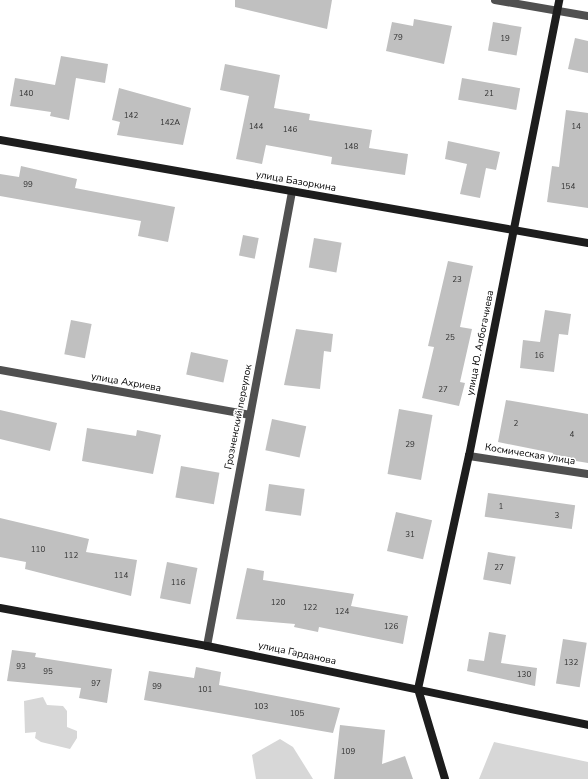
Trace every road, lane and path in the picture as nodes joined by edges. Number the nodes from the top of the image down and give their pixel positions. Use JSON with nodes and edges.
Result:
{"nodes":[{"id":1,"x":495,"y":0,"type":"edge"},
{"id":2,"x":559,"y":0,"type":"edge"},
{"id":3,"x":557,"y":12,"type":"junction"},
{"id":4,"x":588,"y":16,"type":"edge"},
{"id":5,"x":0,"y":140,"type":"edge"},
{"id":6,"x":292,"y":192,"type":"junction"},
{"id":7,"x":514,"y":230,"type":"junction"},
{"id":8,"x":588,"y":243,"type":"edge"},
{"id":9,"x":0,"y":370,"type":"edge"},
{"id":10,"x":248,"y":415,"type":"junction"},
{"id":11,"x":469,"y":456,"type":"junction"},
{"id":12,"x":588,"y":474,"type":"edge"},
{"id":13,"x":0,"y":608,"type":"edge"},
{"id":14,"x":207,"y":646,"type":"junction"},
{"id":15,"x":418,"y":689,"type":"junction"},
{"id":16,"x":588,"y":725,"type":"edge"},
{"id":17,"x":445,"y":779,"type":"edge"}],
"edges":[{"from":1,"to":3,"type":"street"},
{"from":2,"to":3,"type":"street","name":"улица Ю. Албогачиева"},
{"from":3,"to":4,"type":"street"},
{"from":3,"to":7,"type":"street","name":"улица Ю. Албогачиева"},
{"from":5,"to":6,"type":"street","name":"улица Базоркина"},
{"from":6,"to":7,"type":"street","name":"улица Базоркина"},
{"from":6,"to":10,"type":"street","name":"Грозненский переулок"},
{"from":7,"to":8,"type":"street","name":"улица Базоркина"},
{"from":7,"to":11,"type":"street","name":"улица Ю. Албогачиева"},
{"from":9,"to":10,"type":"street","name":"улица Ахриева"},
{"from":10,"to":14,"type":"street","name":"Грозненский переулок"},
{"from":11,"to":12,"type":"street","name":"Космическая улица"},
{"from":11,"to":15,"type":"street","name":"улица Ю. Албогачиева"},
{"from":13,"to":14,"type":"street","name":"улица Гарданова"},
{"from":14,"to":15,"type":"street","name":"улица Гарданова"},
{"from":15,"to":16,"type":"street","name":"улица Гарданова"},
{"from":15,"to":17,"type":"street"}]}
